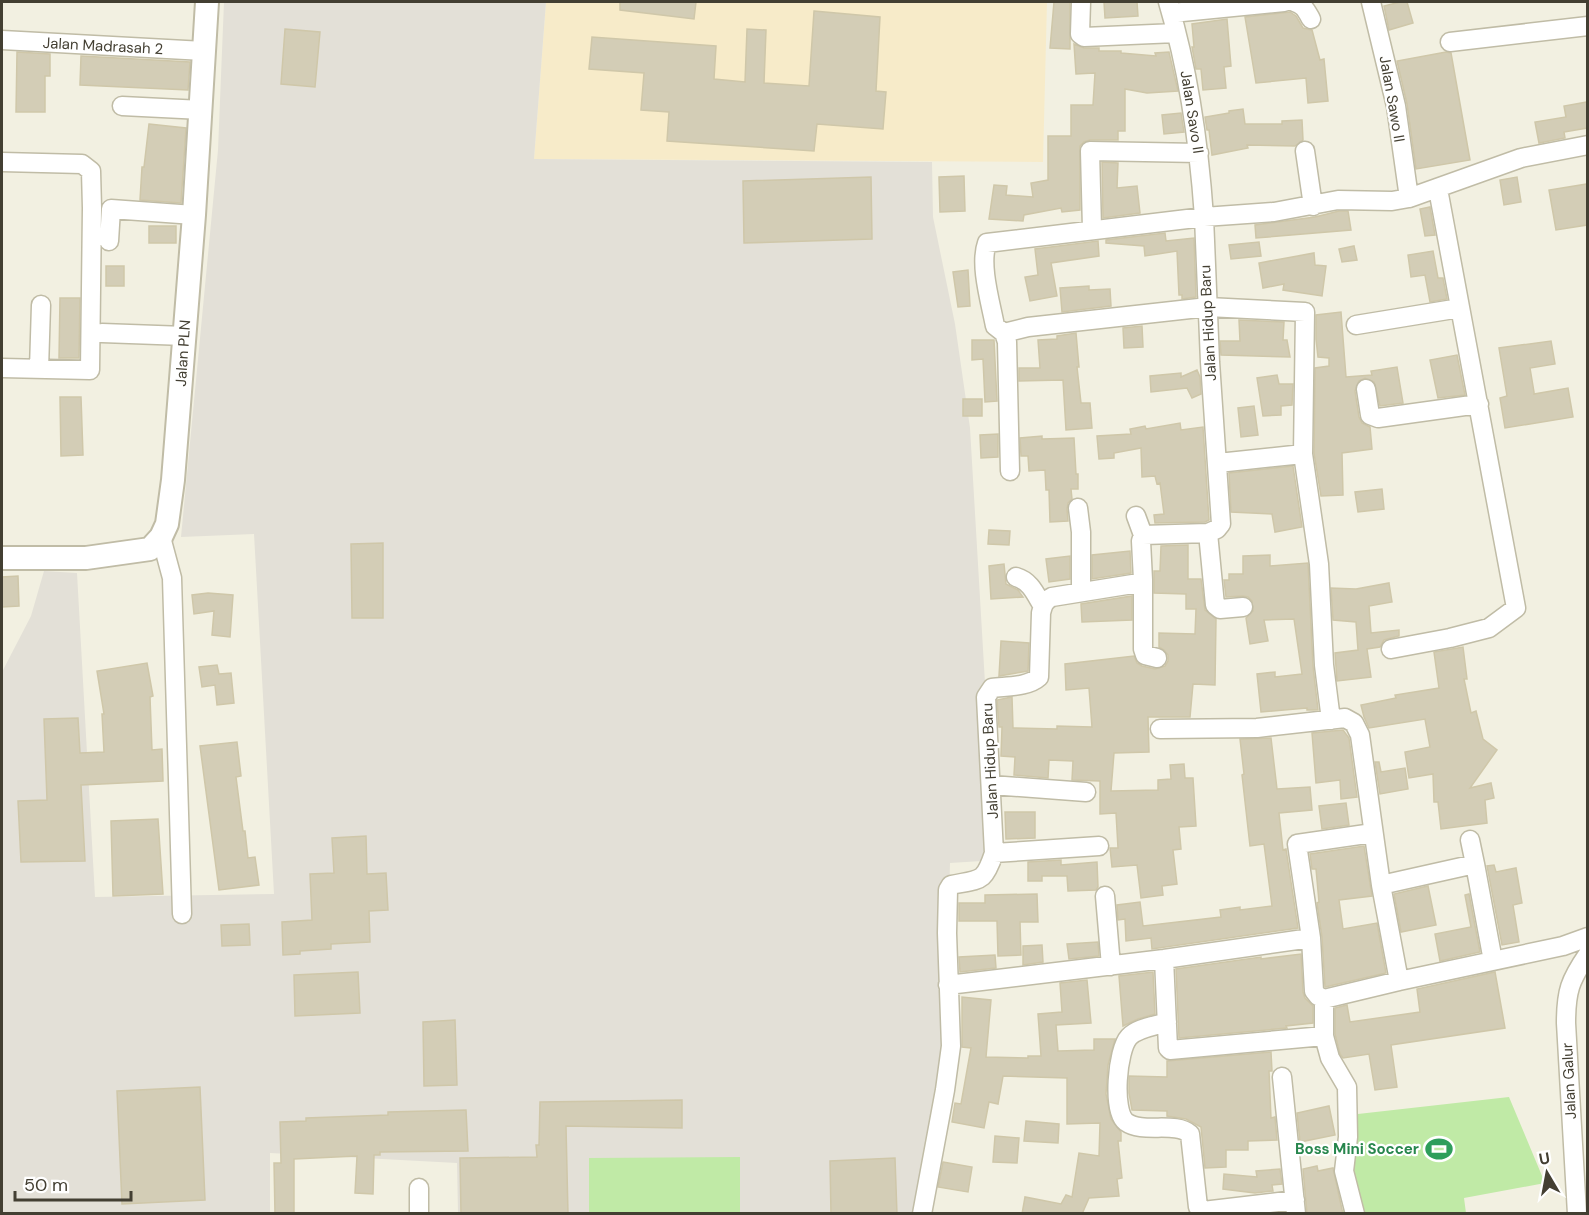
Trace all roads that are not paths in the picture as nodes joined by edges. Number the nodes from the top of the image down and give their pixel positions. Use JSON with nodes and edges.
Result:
{"nodes":[{"id":1,"x":207,"y":2,"type":"edge"},
{"id":2,"x":1081,"y":2,"type":"edge"},
{"id":3,"x":1284,"y":2,"type":"edge"},
{"id":4,"x":1294,"y":2,"type":"edge"},
{"id":5,"x":1371,"y":2,"type":"edge"},
{"id":6,"x":1170,"y":7,"type":"edge"},
{"id":7,"x":1311,"y":20,"type":"dead end"},
{"id":8,"x":1587,"y":26,"type":"edge"},
{"id":9,"x":1176,"y":33,"type":"junction"},
{"id":10,"x":2,"y":40,"type":"edge"},
{"id":11,"x":1450,"y":42,"type":"dead end"},
{"id":12,"x":204,"y":51,"type":"junction"},
{"id":13,"x":122,"y":106,"type":"dead end"},
{"id":14,"x":202,"y":110,"type":"junction"},
{"id":15,"x":1587,"y":145,"type":"edge"},
{"id":16,"x":1305,"y":151,"type":"dead end"},
{"id":17,"x":1200,"y":153,"type":"junction"},
{"id":18,"x":2,"y":162,"type":"edge"},
{"id":19,"x":1438,"y":189,"type":"junction"},
{"id":20,"x":1409,"y":198,"type":"junction"},
{"id":21,"x":1313,"y":206,"type":"junction"},
{"id":22,"x":195,"y":215,"type":"junction"},
{"id":23,"x":1200,"y":218,"type":"junction"},
{"id":24,"x":1092,"y":230,"type":"junction"},
{"id":25,"x":109,"y":241,"type":"dead end"},
{"id":26,"x":41,"y":304,"type":"dead end"},
{"id":27,"x":1208,"y":307,"type":"junction"},
{"id":28,"x":1460,"y":308,"type":"junction"},
{"id":29,"x":1356,"y":325,"type":"dead end"},
{"id":30,"x":102,"y":333,"type":"dead end"},
{"id":31,"x":1004,"y":333,"type":"junction"},
{"id":32,"x":185,"y":336,"type":"junction"},
{"id":33,"x":2,"y":368,"type":"edge"},
{"id":34,"x":39,"y":369,"type":"junction"},
{"id":35,"x":1366,"y":389,"type":"dead end"},
{"id":36,"x":1479,"y":404,"type":"junction"},
{"id":37,"x":1303,"y":454,"type":"junction"},
{"id":38,"x":1218,"y":463,"type":"junction"},
{"id":39,"x":1010,"y":471,"type":"dead end"},
{"id":40,"x":1078,"y":508,"type":"dead end"},
{"id":41,"x":1136,"y":516,"type":"dead end"},
{"id":42,"x":1208,"y":533,"type":"junction"},
{"id":43,"x":1143,"y":536,"type":"junction"},
{"id":44,"x":161,"y":537,"type":"junction"},
{"id":45,"x":2,"y":558,"type":"edge"},
{"id":46,"x":1016,"y":577,"type":"dead end"},
{"id":47,"x":1143,"y":580,"type":"junction"},
{"id":48,"x":1081,"y":592,"type":"junction"},
{"id":49,"x":1042,"y":605,"type":"junction"},
{"id":50,"x":1243,"y":607,"type":"dead end"},
{"id":51,"x":1391,"y":649,"type":"dead end"},
{"id":52,"x":1158,"y":658,"type":"dead end"},
{"id":53,"x":1331,"y":720,"type":"junction"},
{"id":54,"x":1160,"y":729,"type":"dead end"},
{"id":55,"x":991,"y":785,"type":"junction"},
{"id":56,"x":1086,"y":792,"type":"dead end"},
{"id":57,"x":1373,"y":833,"type":"junction"},
{"id":58,"x":1470,"y":840,"type":"dead end"},
{"id":59,"x":1099,"y":846,"type":"dead end"},
{"id":60,"x":994,"y":853,"type":"junction"},
{"id":61,"x":1475,"y":864,"type":"junction"},
{"id":62,"x":1381,"y":885,"type":"junction"},
{"id":63,"x":1105,"y":896,"type":"dead end"},
{"id":64,"x":182,"y":914,"type":"dead end"},
{"id":65,"x":1311,"y":938,"type":"junction"},
{"id":66,"x":1587,"y":938,"type":"edge"},
{"id":67,"x":1587,"y":954,"type":"edge"},
{"id":68,"x":1164,"y":959,"type":"junction"},
{"id":69,"x":1493,"y":961,"type":"junction"},
{"id":70,"x":1111,"y":966,"type":"junction"},
{"id":71,"x":1399,"y":981,"type":"junction"},
{"id":72,"x":948,"y":986,"type":"junction"},
{"id":73,"x":1324,"y":999,"type":"junction"},
{"id":74,"x":1167,"y":1022,"type":"junction"},
{"id":75,"x":1324,"y":1036,"type":"junction"},
{"id":76,"x":1282,"y":1077,"type":"dead end"},
{"id":77,"x":419,"y":1188,"type":"dead end"},
{"id":78,"x":1295,"y":1207,"type":"edge"},
{"id":79,"x":419,"y":1214,"type":"edge"},
{"id":80,"x":922,"y":1214,"type":"edge"},
{"id":81,"x":1355,"y":1214,"type":"edge"},
{"id":82,"x":1577,"y":1214,"type":"edge"}],
"edges":[{"from":1,"to":12,"type":"street","name":"Jalan PLN"},
{"from":2,"to":9,"type":"street"},
{"from":3,"to":6,"type":"street"},
{"from":4,"to":7,"type":"street"},
{"from":5,"to":20,"type":"street","name":"Jalan Sawo II"},
{"from":6,"to":9,"type":"street","name":"Jalan Savo II"},
{"from":8,"to":11,"type":"street"},
{"from":9,"to":17,"type":"street","name":"Jalan Savo II"},
{"from":10,"to":12,"type":"street","name":"Jalan Madrasah 2"},
{"from":12,"to":14,"type":"street","name":"Jalan PLN"},
{"from":13,"to":14,"type":"street"},
{"from":14,"to":22,"type":"street","name":"Jalan PLN"},
{"from":15,"to":19,"type":"street"},
{"from":16,"to":21,"type":"street"},
{"from":17,"to":23,"type":"street","name":"Jalan Savo II"},
{"from":17,"to":24,"type":"street"},
{"from":18,"to":34,"type":"street"},
{"from":19,"to":20,"type":"street"},
{"from":19,"to":28,"type":"street"},
{"from":20,"to":21,"type":"street"},
{"from":21,"to":23,"type":"street"},
{"from":22,"to":25,"type":"street"},
{"from":22,"to":32,"type":"street","name":"Jalan PLN"},
{"from":23,"to":24,"type":"street"},
{"from":23,"to":27,"type":"street","name":"Jalan Hidup Baru"},
{"from":24,"to":31,"type":"street"},
{"from":26,"to":34,"type":"street"},
{"from":27,"to":31,"type":"street"},
{"from":27,"to":37,"type":"street"},
{"from":27,"to":38,"type":"street","name":"Jalan Hidup Baru"},
{"from":28,"to":29,"type":"street"},
{"from":28,"to":36,"type":"street"},
{"from":30,"to":32,"type":"street"},
{"from":31,"to":39,"type":"street"},
{"from":32,"to":44,"type":"street","name":"Jalan PLN"},
{"from":33,"to":34,"type":"street"},
{"from":35,"to":36,"type":"street"},
{"from":36,"to":51,"type":"street"},
{"from":37,"to":38,"type":"street"},
{"from":37,"to":53,"type":"street"},
{"from":38,"to":42,"type":"street","name":"Jalan Hidup Baru"},
{"from":40,"to":48,"type":"street"},
{"from":41,"to":43,"type":"street"},
{"from":42,"to":43,"type":"street"},
{"from":42,"to":50,"type":"street"},
{"from":43,"to":47,"type":"street"},
{"from":44,"to":45,"type":"street"},
{"from":44,"to":64,"type":"street"},
{"from":46,"to":49,"type":"street"},
{"from":47,"to":48,"type":"street"},
{"from":47,"to":52,"type":"street"},
{"from":48,"to":49,"type":"street"},
{"from":49,"to":55,"type":"street","name":"Jalan Hidup Baru"},
{"from":53,"to":54,"type":"street"},
{"from":53,"to":57,"type":"street"},
{"from":55,"to":56,"type":"street"},
{"from":55,"to":60,"type":"street","name":"Jalan Hidup Baru"},
{"from":57,"to":62,"type":"street"},
{"from":57,"to":65,"type":"street"},
{"from":58,"to":61,"type":"street"},
{"from":59,"to":60,"type":"street"},
{"from":60,"to":72,"type":"street"},
{"from":61,"to":62,"type":"street"},
{"from":61,"to":69,"type":"street"},
{"from":62,"to":71,"type":"street"},
{"from":63,"to":70,"type":"street"},
{"from":65,"to":68,"type":"street"},
{"from":65,"to":73,"type":"street"},
{"from":66,"to":69,"type":"street"},
{"from":67,"to":82,"type":"street","name":"Jalan Galur"},
{"from":68,"to":70,"type":"street"},
{"from":68,"to":74,"type":"street"},
{"from":69,"to":71,"type":"street"},
{"from":70,"to":72,"type":"street"},
{"from":71,"to":73,"type":"street"},
{"from":72,"to":80,"type":"street"},
{"from":73,"to":75,"type":"street"},
{"from":74,"to":75,"type":"street"},
{"from":74,"to":78,"type":"street"},
{"from":75,"to":81,"type":"street"},
{"from":76,"to":78,"type":"street"},
{"from":77,"to":79,"type":"street"}]}
